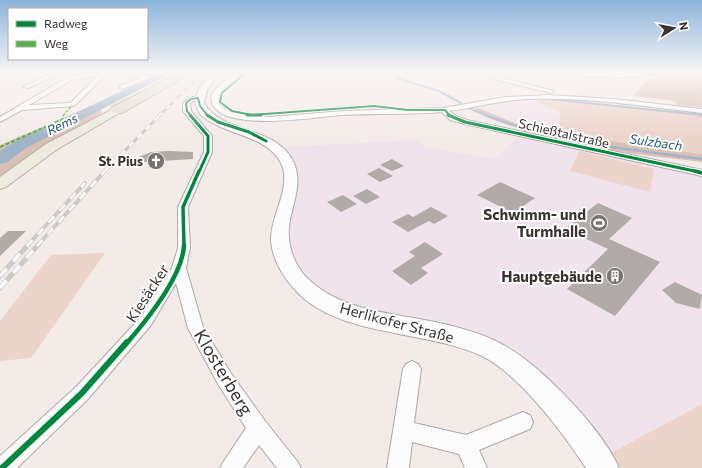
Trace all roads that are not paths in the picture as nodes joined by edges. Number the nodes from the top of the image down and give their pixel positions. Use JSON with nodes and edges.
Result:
{"nodes":[{"id":1,"x":44,"y":94,"type":"edge"},
{"id":2,"x":83,"y":94,"type":"edge"},
{"id":3,"x":143,"y":94,"type":"edge"},
{"id":4,"x":148,"y":94,"type":"edge"},
{"id":5,"x":199,"y":94,"type":"edge"},
{"id":6,"x":215,"y":94,"type":"edge"},
{"id":7,"x":559,"y":94,"type":"edge"},
{"id":8,"x":198,"y":98,"type":"junction"},
{"id":9,"x":577,"y":98,"type":"junction"},
{"id":10,"x":20,"y":108,"type":"junction"},
{"id":11,"x":117,"y":110,"type":"junction"},
{"id":12,"x":445,"y":110,"type":"junction"},
{"id":13,"x":702,"y":111,"type":"edge"},
{"id":14,"x":0,"y":120,"type":"edge"},
{"id":15,"x":702,"y":173,"type":"edge"},
{"id":16,"x":0,"y":184,"type":"edge"},
{"id":17,"x":179,"y":268,"type":"junction"},
{"id":18,"x":412,"y":369,"type":"dead end"},
{"id":19,"x":524,"y":422,"type":"dead end"},
{"id":20,"x":258,"y":428,"type":"junction"},
{"id":21,"x":402,"y":430,"type":"junction"},
{"id":22,"x":466,"y":445,"type":"junction"},
{"id":23,"x":2,"y":468,"type":"edge"},
{"id":24,"x":232,"y":468,"type":"edge"},
{"id":25,"x":290,"y":468,"type":"edge"},
{"id":26,"x":398,"y":468,"type":"edge"},
{"id":27,"x":476,"y":468,"type":"edge"},
{"id":28,"x":604,"y":468,"type":"edge"}],
"edges":[{"from":1,"to":10,"type":"street"},
{"from":2,"to":10,"type":"street"},
{"from":3,"to":11,"type":"highway"},
{"from":4,"to":11,"type":"highway"},
{"from":5,"to":8,"type":"main road"},
{"from":6,"to":12,"type":"street"},
{"from":7,"to":9,"type":"street"},
{"from":8,"to":17,"type":"street","name":"Kiesäcker"},
{"from":8,"to":28,"type":"main road","name":"Herlikofer Straße"},
{"from":9,"to":12,"type":"street"},
{"from":9,"to":13,"type":"street"},
{"from":10,"to":14,"type":"street"},
{"from":11,"to":16,"type":"main road"},
{"from":12,"to":15,"type":"street","name":"Schießtalstraße"},
{"from":17,"to":20,"type":"street","name":"Klosterberg"},
{"from":17,"to":23,"type":"street","name":"Kiesäcker"},
{"from":18,"to":21,"type":"street"},
{"from":19,"to":22,"type":"street"},
{"from":20,"to":24,"type":"street","name":"Klosterberg"},
{"from":20,"to":25,"type":"street"},
{"from":21,"to":22,"type":"street"},
{"from":21,"to":26,"type":"street"},
{"from":22,"to":27,"type":"street"}]}
